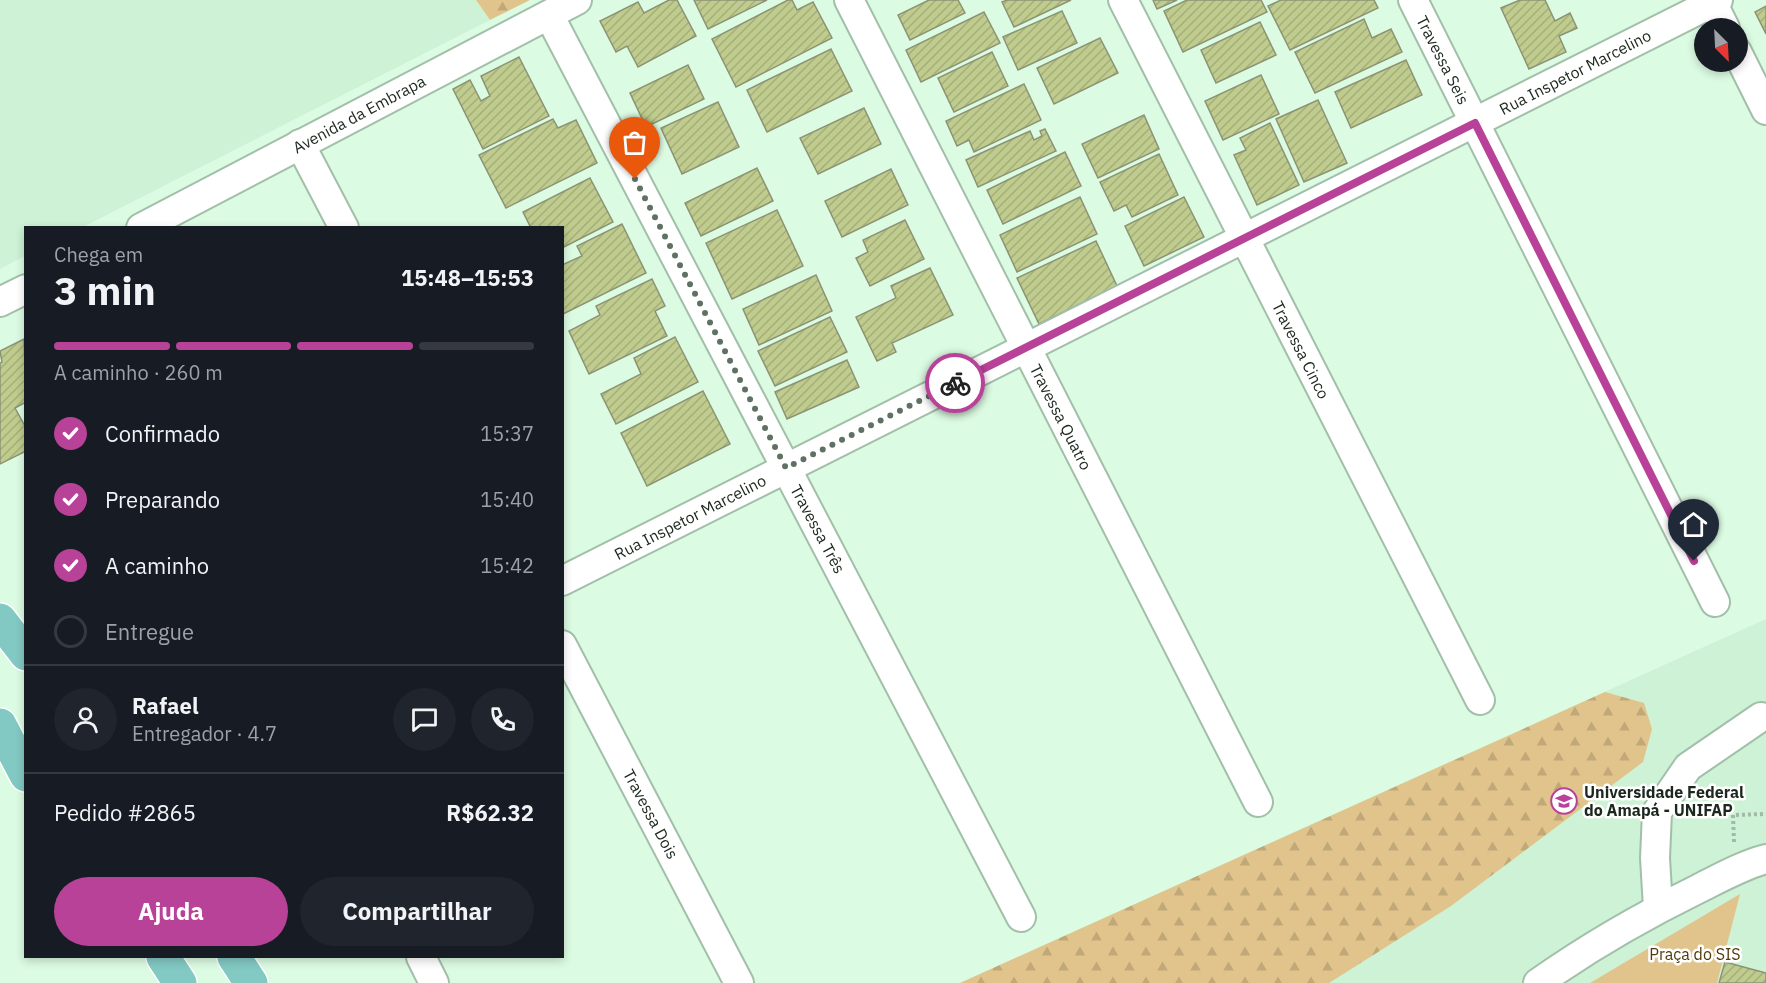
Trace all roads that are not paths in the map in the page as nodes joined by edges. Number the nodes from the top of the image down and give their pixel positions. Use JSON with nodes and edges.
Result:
{"nodes":[{"id":1,"x":577,"y":0,"type":"edge"},
{"id":2,"x":849,"y":0,"type":"edge"},
{"id":3,"x":1123,"y":0,"type":"edge"},
{"id":4,"x":1413,"y":0,"type":"edge"},
{"id":5,"x":1714,"y":1,"type":"edge"},
{"id":6,"x":549,"y":15,"type":"junction"},
{"id":7,"x":1721,"y":18,"type":"edge"},
{"id":8,"x":1747,"y":72,"type":"edge"},
{"id":9,"x":1766,"y":110,"type":"edge"},
{"id":10,"x":1475,"y":123,"type":"junction"},
{"id":11,"x":300,"y":144,"type":"junction"},
{"id":12,"x":145,"y":226,"type":"edge"},
{"id":13,"x":343,"y":226,"type":"edge"},
{"id":14,"x":1244,"y":238,"type":"junction"},
{"id":15,"x":24,"y":290,"type":"edge"},
{"id":16,"x":0,"y":302,"type":"edge"},
{"id":17,"x":1026,"y":348,"type":"junction"},
{"id":18,"x":786,"y":468,"type":"junction"},
{"id":19,"x":564,"y":580,"type":"edge"},
{"id":20,"x":1715,"y":602,"type":"dead end"},
{"id":21,"x":0,"y":620,"type":"edge"},
{"id":22,"x":564,"y":649,"type":"edge"},
{"id":23,"x":24,"y":651,"type":"edge"},
{"id":24,"x":1480,"y":700,"type":"dead end"},
{"id":25,"x":1761,"y":717,"type":"dead end"},
{"id":26,"x":0,"y":725,"type":"edge"},
{"id":27,"x":24,"y":771,"type":"edge"},
{"id":28,"x":1258,"y":802,"type":"dead end"},
{"id":29,"x":1766,"y":859,"type":"edge"},
{"id":30,"x":1658,"y":908,"type":"junction"},
{"id":31,"x":1021,"y":917,"type":"dead end"},
{"id":32,"x":164,"y":958,"type":"edge"},
{"id":33,"x":235,"y":958,"type":"edge"},
{"id":34,"x":422,"y":958,"type":"edge"},
{"id":35,"x":180,"y":983,"type":"edge"},
{"id":36,"x":251,"y":983,"type":"edge"},
{"id":37,"x":434,"y":983,"type":"edge"},
{"id":38,"x":740,"y":983,"type":"edge"},
{"id":39,"x":1538,"y":983,"type":"edge"}],
"edges":[{"from":1,"to":6,"type":"street","name":"Avenida da Embrapa"},
{"from":2,"to":17,"type":"street","name":"Travessa Quatro"},
{"from":3,"to":14,"type":"street","name":"Travessa Cinco"},
{"from":4,"to":10,"type":"street","name":"Travessa Seis"},
{"from":5,"to":7,"type":"street"},
{"from":5,"to":10,"type":"street","name":"Rua Inspetor Marcelino"},
{"from":6,"to":11,"type":"street","name":"Avenida da Embrapa"},
{"from":6,"to":18,"type":"street","name":"Travessa Três"},
{"from":8,"to":9,"type":"street"},
{"from":10,"to":14,"type":"street","name":"Rua Inspetor Marcelino"},
{"from":10,"to":20,"type":"street","name":"Travessa Seis"},
{"from":11,"to":12,"type":"street","name":"Avenida da Embrapa"},
{"from":11,"to":13,"type":"street"},
{"from":14,"to":17,"type":"street","name":"Rua Inspetor Marcelino"},
{"from":14,"to":24,"type":"street","name":"Travessa Cinco"},
{"from":15,"to":16,"type":"street"},
{"from":17,"to":18,"type":"street","name":"Rua Inspetor Marcelino"},
{"from":17,"to":28,"type":"street","name":"Travessa Quatro"},
{"from":18,"to":19,"type":"street","name":"Rua Inspetor Marcelino"},
{"from":18,"to":31,"type":"street","name":"Travessa Três"},
{"from":21,"to":23,"type":"main road"},
{"from":22,"to":38,"type":"street","name":"Travessa Dois"},
{"from":25,"to":30,"type":"street"},
{"from":26,"to":27,"type":"main road"},
{"from":29,"to":30,"type":"street"},
{"from":30,"to":39,"type":"street"},
{"from":32,"to":35,"type":"main road"},
{"from":33,"to":36,"type":"main road"},
{"from":34,"to":37,"type":"street"}]}
